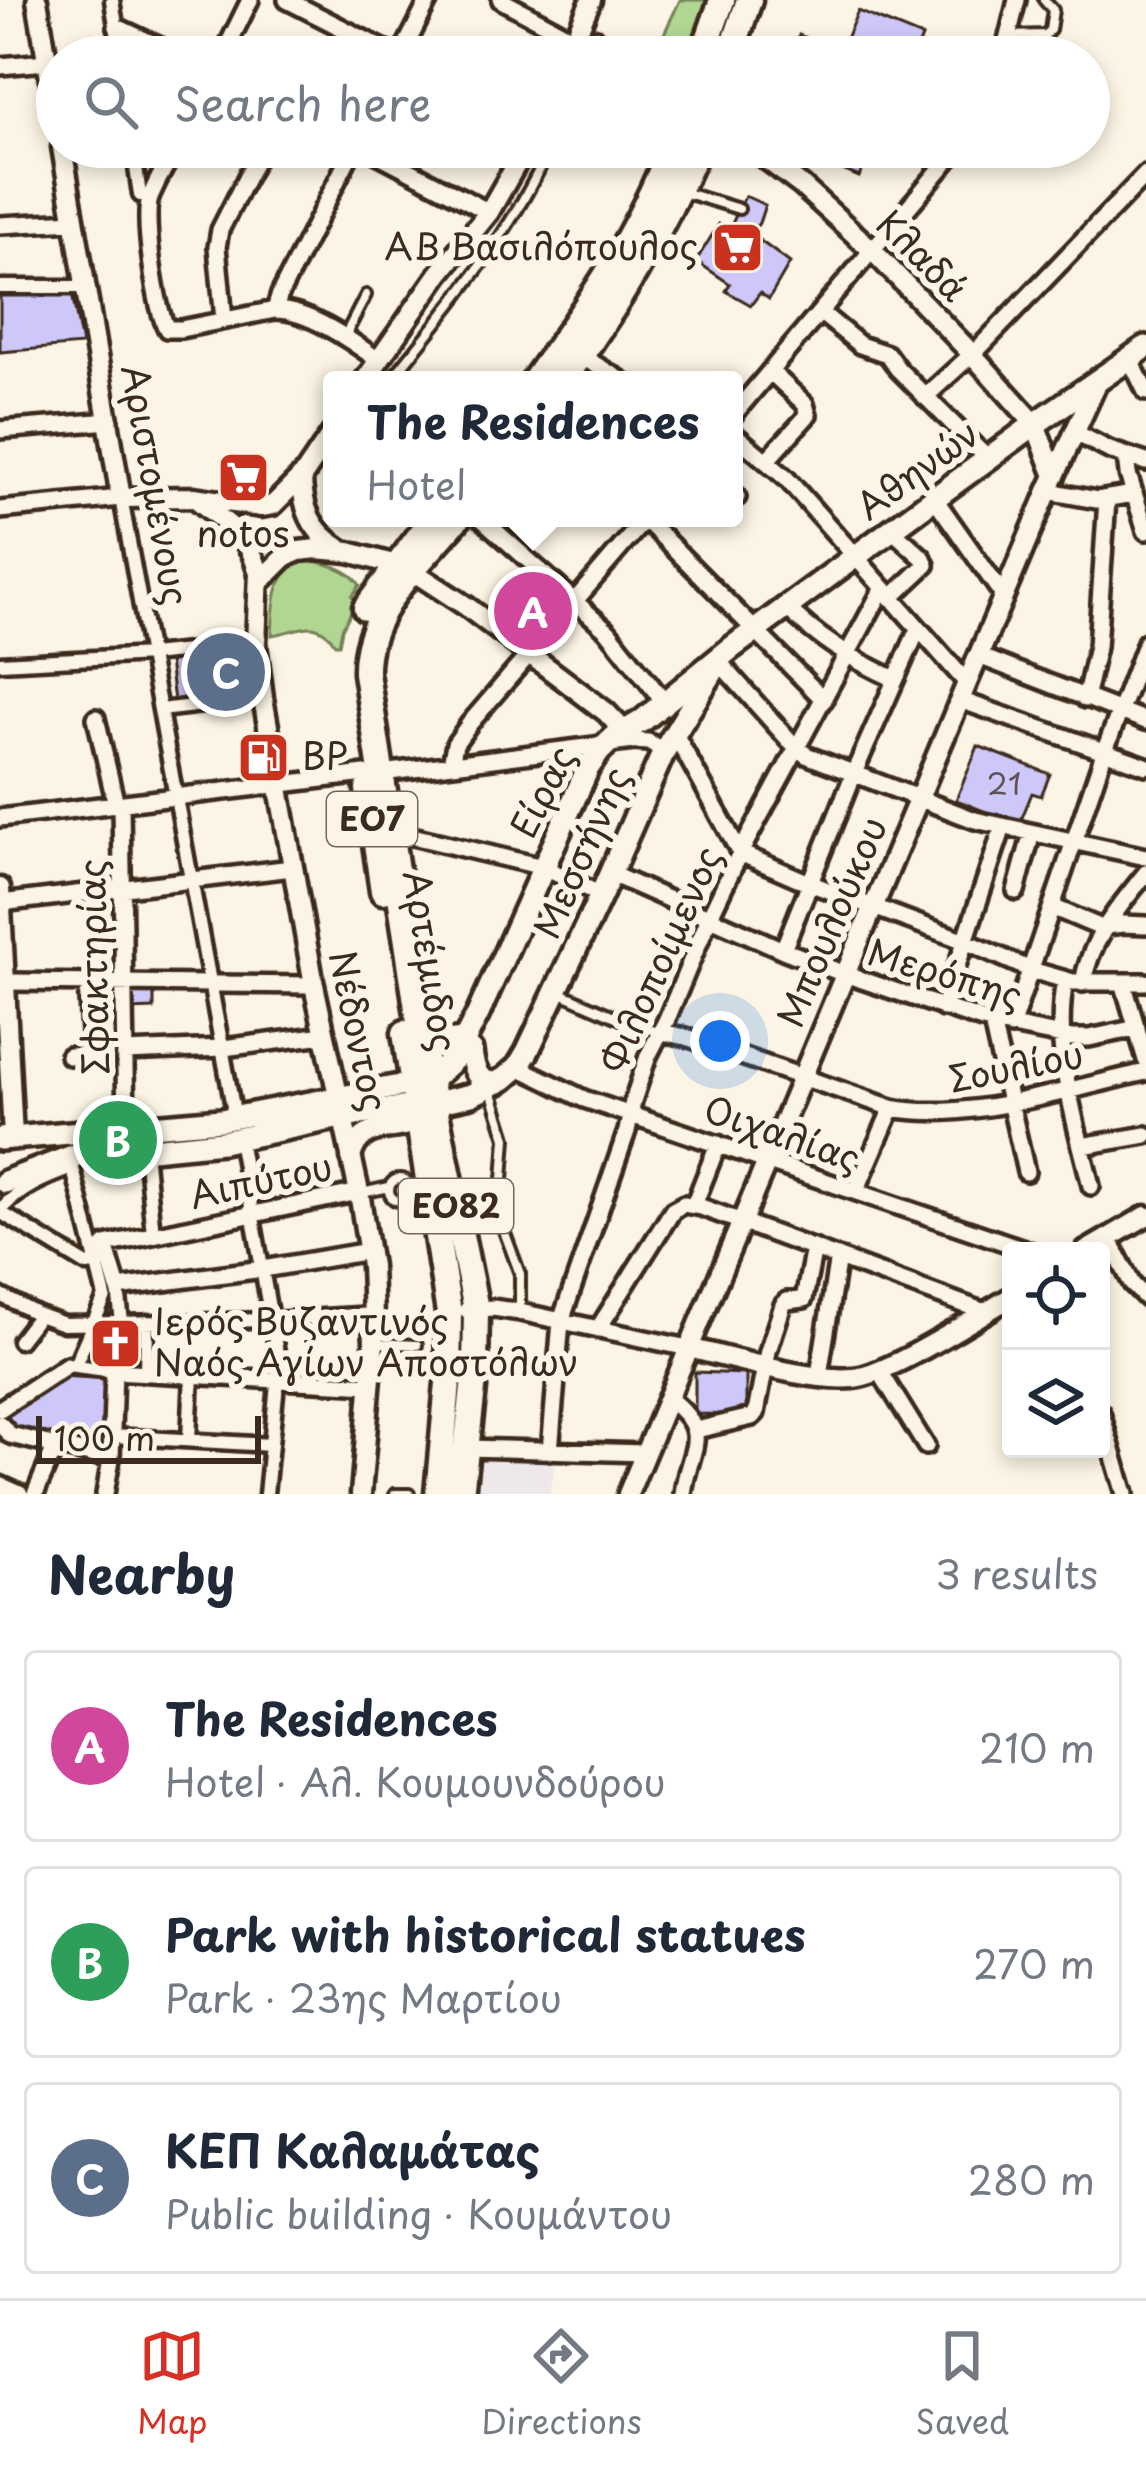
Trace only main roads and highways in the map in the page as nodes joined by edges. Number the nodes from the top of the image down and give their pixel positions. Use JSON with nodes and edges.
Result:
{"nodes":[{"id":1,"x":722,"y":0,"type":"edge"},
{"id":2,"x":749,"y":0,"type":"edge"},
{"id":3,"x":709,"y":36,"type":"edge"},
{"id":4,"x":737,"y":36,"type":"edge"},
{"id":5,"x":663,"y":168,"type":"edge"},
{"id":6,"x":688,"y":168,"type":"edge"},
{"id":7,"x":1138,"y":352,"type":"edge"},
{"id":8,"x":541,"y":371,"type":"edge"},
{"id":9,"x":570,"y":371,"type":"edge"},
{"id":10,"x":429,"y":527,"type":"edge"},
{"id":11,"x":448,"y":527,"type":"edge"},
{"id":12,"x":405,"y":568,"type":"junction"},
{"id":13,"x":725,"y":656,"type":"junction"},
{"id":14,"x":374,"y":774,"type":"junction"},
{"id":15,"x":420,"y":1027,"type":"junction"},
{"id":16,"x":467,"y":1046,"type":"junction"},
{"id":17,"x":493,"y":1085,"type":"junction"},
{"id":18,"x":418,"y":1101,"type":"junction"},
{"id":19,"x":237,"y":1128,"type":"junction"},
{"id":20,"x":4,"y":1143,"type":"edge"},
{"id":21,"x":2,"y":1186,"type":"edge"},
{"id":22,"x":438,"y":1494,"type":"edge"},
{"id":23,"x":461,"y":1494,"type":"edge"}],
"edges":[{"from":1,"to":3,"type":"main road"},
{"from":2,"to":4,"type":"main road"},
{"from":5,"to":8,"type":"main road"},
{"from":6,"to":9,"type":"main road"},
{"from":7,"to":13,"type":"main road","name":"Αθηνών"},
{"from":10,"to":12,"type":"main road","name":"Αρτέμιδος","number":"ΕΟ7"},
{"from":11,"to":12,"type":"main road","name":"Αρτέμιδος","number":"ΕΟ7"},
{"from":12,"to":14,"type":"main road","name":"Αρτέμιδος","number":"ΕΟ7"},
{"from":13,"to":16,"type":"main road","name":"Είρας"},
{"from":13,"to":17,"type":"main road","name":"Μεσσήνης"},
{"from":14,"to":15,"type":"main road","name":"Αρτέμιδος","number":"ΕΟ7"},
{"from":14,"to":18,"type":"main road","name":"Αρτέμιδος","number":"ΕΟ7"},
{"from":15,"to":16,"type":"main road"},
{"from":15,"to":18,"type":"main road","name":"Αρτέμιδος","number":"ΕΟ7"},
{"from":16,"to":17,"type":"main road"},
{"from":16,"to":18,"type":"main road","name":"Είρας"},
{"from":17,"to":18,"type":"main road","name":"Μεσσήνης"},
{"from":18,"to":19,"type":"main road","name":"Μεσσήνης"},
{"from":18,"to":22,"type":"main road","name":"Αρτέμιδος","number":"ΕΟ82"},
{"from":18,"to":23,"type":"main road","name":"Αρτέμιδος","number":"ΕΟ82"},
{"from":19,"to":20,"type":"main road"},
{"from":19,"to":21,"type":"main road"},
{"from":20,"to":21,"type":"main road"}]}
